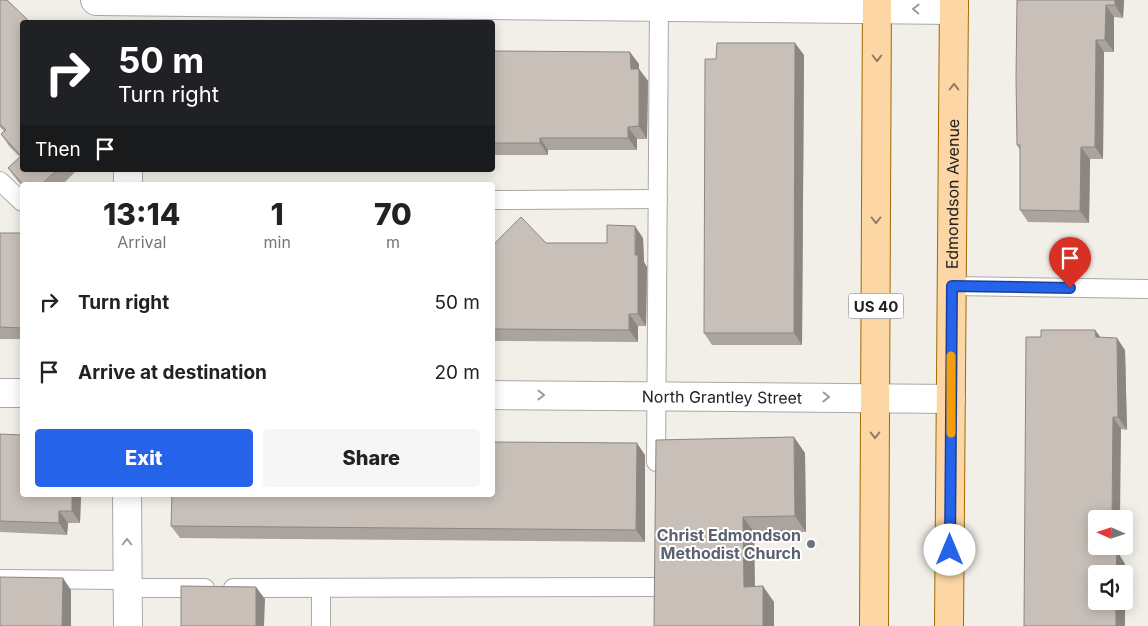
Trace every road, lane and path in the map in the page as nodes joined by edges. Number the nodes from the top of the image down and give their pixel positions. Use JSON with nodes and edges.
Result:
{"nodes":[{"id":1,"x":95,"y":0,"type":"edge"},
{"id":2,"x":659,"y":3,"type":"edge"},
{"id":3,"x":877,"y":4,"type":"edge"},
{"id":4,"x":954,"y":5,"type":"edge"},
{"id":5,"x":127,"y":8,"type":"edge"},
{"id":6,"x":0,"y":182,"type":"edge"},
{"id":7,"x":658,"y":199,"type":"junction"},
{"id":8,"x":20,"y":200,"type":"edge"},
{"id":9,"x":495,"y":200,"type":"edge"},
{"id":10,"x":952,"y":286,"type":"junction"},
{"id":11,"x":1148,"y":289,"type":"edge"},
{"id":12,"x":0,"y":394,"type":"edge"},
{"id":13,"x":20,"y":394,"type":"edge"},
{"id":14,"x":495,"y":395,"type":"edge"},
{"id":15,"x":657,"y":395,"type":"junction"},
{"id":16,"x":875,"y":398,"type":"junction"},
{"id":17,"x":951,"y":398,"type":"junction"},
{"id":18,"x":656,"y":482,"type":"edge"},
{"id":19,"x":127,"y":497,"type":"edge"},
{"id":20,"x":656,"y":568,"type":"edge"},
{"id":21,"x":0,"y":579,"type":"edge"},
{"id":22,"x":128,"y":584,"type":"junction"},
{"id":23,"x":656,"y":587,"type":"junction"},
{"id":24,"x":321,"y":588,"type":"junction"},
{"id":25,"x":656,"y":607,"type":"edge"},
{"id":26,"x":128,"y":626,"type":"edge"},
{"id":27,"x":321,"y":626,"type":"edge"},
{"id":28,"x":874,"y":626,"type":"edge"},
{"id":29,"x":949,"y":626,"type":"edge"}],
"edges":[{"from":1,"to":5,"type":"street"},
{"from":2,"to":3,"type":"street"},
{"from":2,"to":5,"type":"street"},
{"from":2,"to":7,"type":"lane"},
{"from":4,"to":3,"type":"street","one_way":true},
{"from":3,"to":16,"type":"main road","number":"US 40","one_way":true},
{"from":10,"to":4,"type":"main road","name":"Edmondson Avenue","one_way":true},
{"from":6,"to":8,"type":"lane"},
{"from":7,"to":9,"type":"lane"},
{"from":7,"to":15,"type":"lane"},
{"from":10,"to":11,"type":"lane"},
{"from":10,"to":17,"type":"main road","name":"Edmondson Avenue"},
{"from":12,"to":13,"type":"street"},
{"from":14,"to":15,"type":"street","name":"North Grantley Street","one_way":true},
{"from":15,"to":16,"type":"street","name":"North Grantley Street","one_way":true},
{"from":15,"to":18,"type":"lane"},
{"from":16,"to":17,"type":"street","name":"North Grantley Street"},
{"from":16,"to":28,"type":"main road","number":"US 40","one_way":true},
{"from":17,"to":29,"type":"main road","name":"Edmondson Avenue"},
{"from":22,"to":19,"type":"street","one_way":true},
{"from":20,"to":23,"type":"lane"},
{"from":21,"to":22,"type":"lane"},
{"from":22,"to":24,"type":"lane"},
{"from":22,"to":26,"type":"street"},
{"from":23,"to":24,"type":"lane"},
{"from":23,"to":25,"type":"lane"},
{"from":24,"to":27,"type":"lane"}]}
